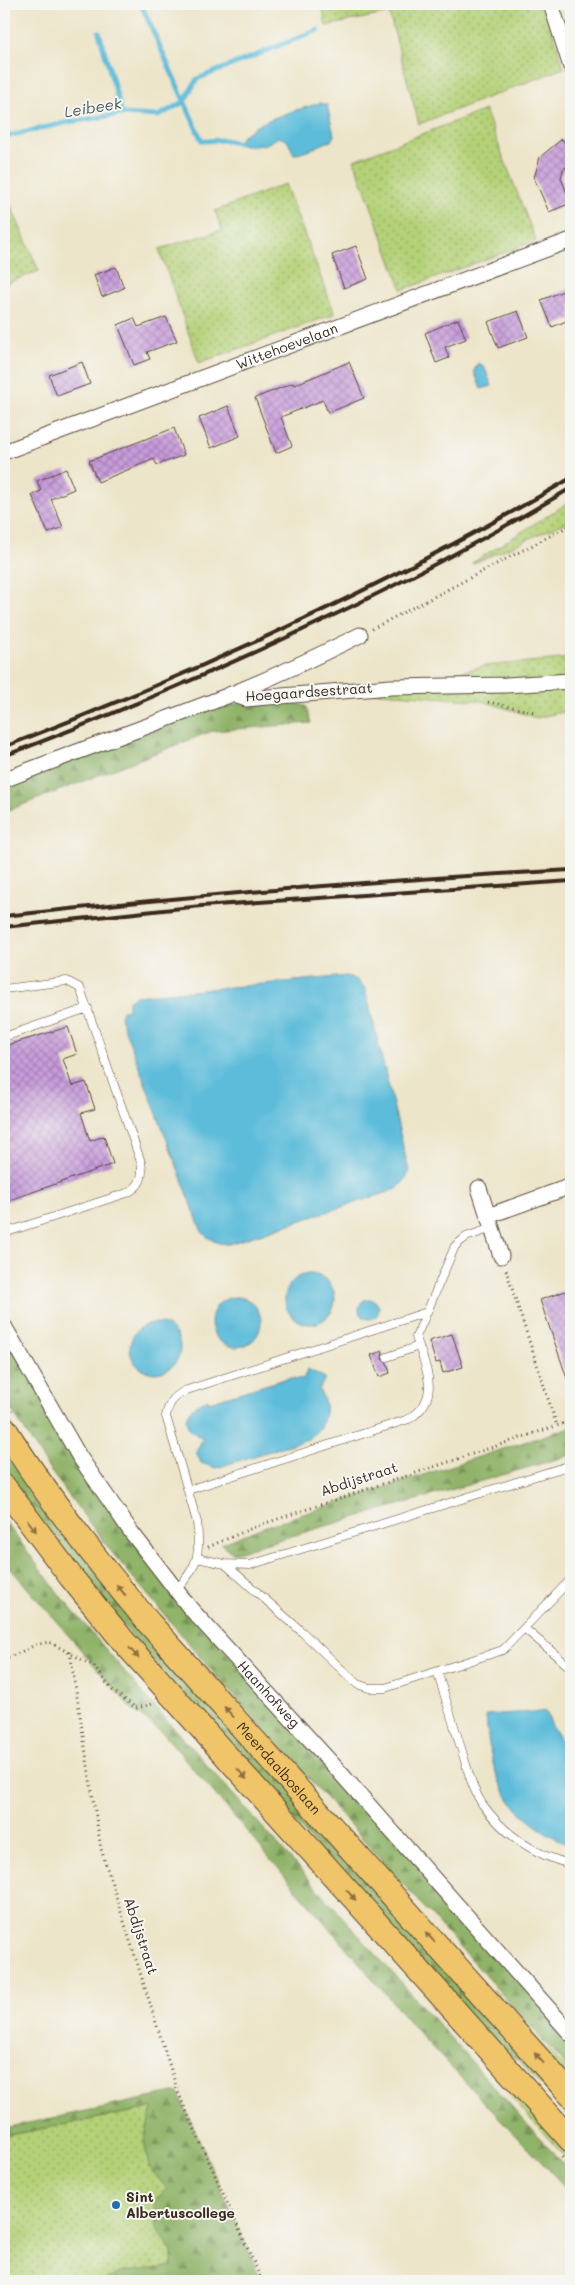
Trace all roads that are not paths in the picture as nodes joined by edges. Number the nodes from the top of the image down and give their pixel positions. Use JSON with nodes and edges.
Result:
{"nodes":[{"id":1,"x":552,"y":4,"type":"edge"},
{"id":2,"x":571,"y":67,"type":"edge"},
{"id":3,"x":571,"y":240,"type":"edge"},
{"id":4,"x":4,"y":452,"type":"edge"},
{"id":5,"x":360,"y":635,"type":"road end"},
{"id":6,"x":571,"y":681,"type":"edge"},
{"id":7,"x":231,"y":694,"type":"junction"},
{"id":8,"x":4,"y":780,"type":"edge"},
{"id":9,"x":4,"y":989,"type":"edge"},
{"id":10,"x":88,"y":1008,"type":"junction"},
{"id":11,"x":4,"y":1037,"type":"edge"},
{"id":12,"x":571,"y":1186,"type":"edge"},
{"id":13,"x":479,"y":1188,"type":"dead end"},
{"id":14,"x":490,"y":1222,"type":"junction"},
{"id":15,"x":4,"y":1233,"type":"edge"},
{"id":16,"x":501,"y":1256,"type":"road end"},
{"id":17,"x":427,"y":1312,"type":"junction"},
{"id":18,"x":4,"y":1326,"type":"edge"},
{"id":19,"x":419,"y":1346,"type":"junction"},
{"id":20,"x":387,"y":1356,"type":"dead end"},
{"id":21,"x":4,"y":1428,"type":"edge"},
{"id":22,"x":571,"y":1465,"type":"edge"},
{"id":23,"x":4,"y":1487,"type":"edge"},
{"id":24,"x":188,"y":1490,"type":"junction"},
{"id":25,"x":198,"y":1558,"type":"junction"},
{"id":26,"x":225,"y":1564,"type":"junction"},
{"id":27,"x":571,"y":1579,"type":"edge"},
{"id":28,"x":176,"y":1590,"type":"junction"},
{"id":29,"x":524,"y":1628,"type":"junction"},
{"id":30,"x":571,"y":1668,"type":"edge"},
{"id":31,"x":437,"y":1671,"type":"junction"},
{"id":32,"x":571,"y":1864,"type":"edge"},
{"id":33,"x":571,"y":2034,"type":"edge"},
{"id":34,"x":571,"y":2095,"type":"edge"},
{"id":35,"x":571,"y":2140,"type":"edge"}],
"edges":[{"from":1,"to":2,"type":"street"},
{"from":3,"to":4,"type":"street","name":"Wittehoevelaan"},
{"from":5,"to":7,"type":"street"},
{"from":6,"to":7,"type":"street","name":"Hoegaardsestraat"},
{"from":7,"to":8,"type":"street","name":"Hoegaardsestraat"},
{"from":9,"to":10,"type":"lane"},
{"from":10,"to":11,"type":"lane"},
{"from":10,"to":15,"type":"lane"},
{"from":12,"to":14,"type":"street"},
{"from":13,"to":14,"type":"street"},
{"from":14,"to":16,"type":"street"},
{"from":14,"to":17,"type":"lane"},
{"from":17,"to":19,"type":"lane"},
{"from":17,"to":24,"type":"lane"},
{"from":18,"to":28,"type":"street","name":"Haanhofweg"},
{"from":19,"to":20,"type":"lane"},
{"from":19,"to":24,"type":"lane"},
{"from":34,"to":21,"type":"highway","name":"Meerdaalboslaan","one_way":true},
{"from":22,"to":26,"type":"lane"},
{"from":23,"to":35,"type":"highway","one_way":true},
{"from":24,"to":25,"type":"lane"},
{"from":25,"to":26,"type":"lane"},
{"from":25,"to":28,"type":"lane"},
{"from":26,"to":31,"type":"lane"},
{"from":27,"to":29,"type":"lane"},
{"from":28,"to":33,"type":"street","name":"Haanhofweg"},
{"from":29,"to":30,"type":"lane"},
{"from":29,"to":31,"type":"lane"},
{"from":31,"to":32,"type":"lane"}]}
